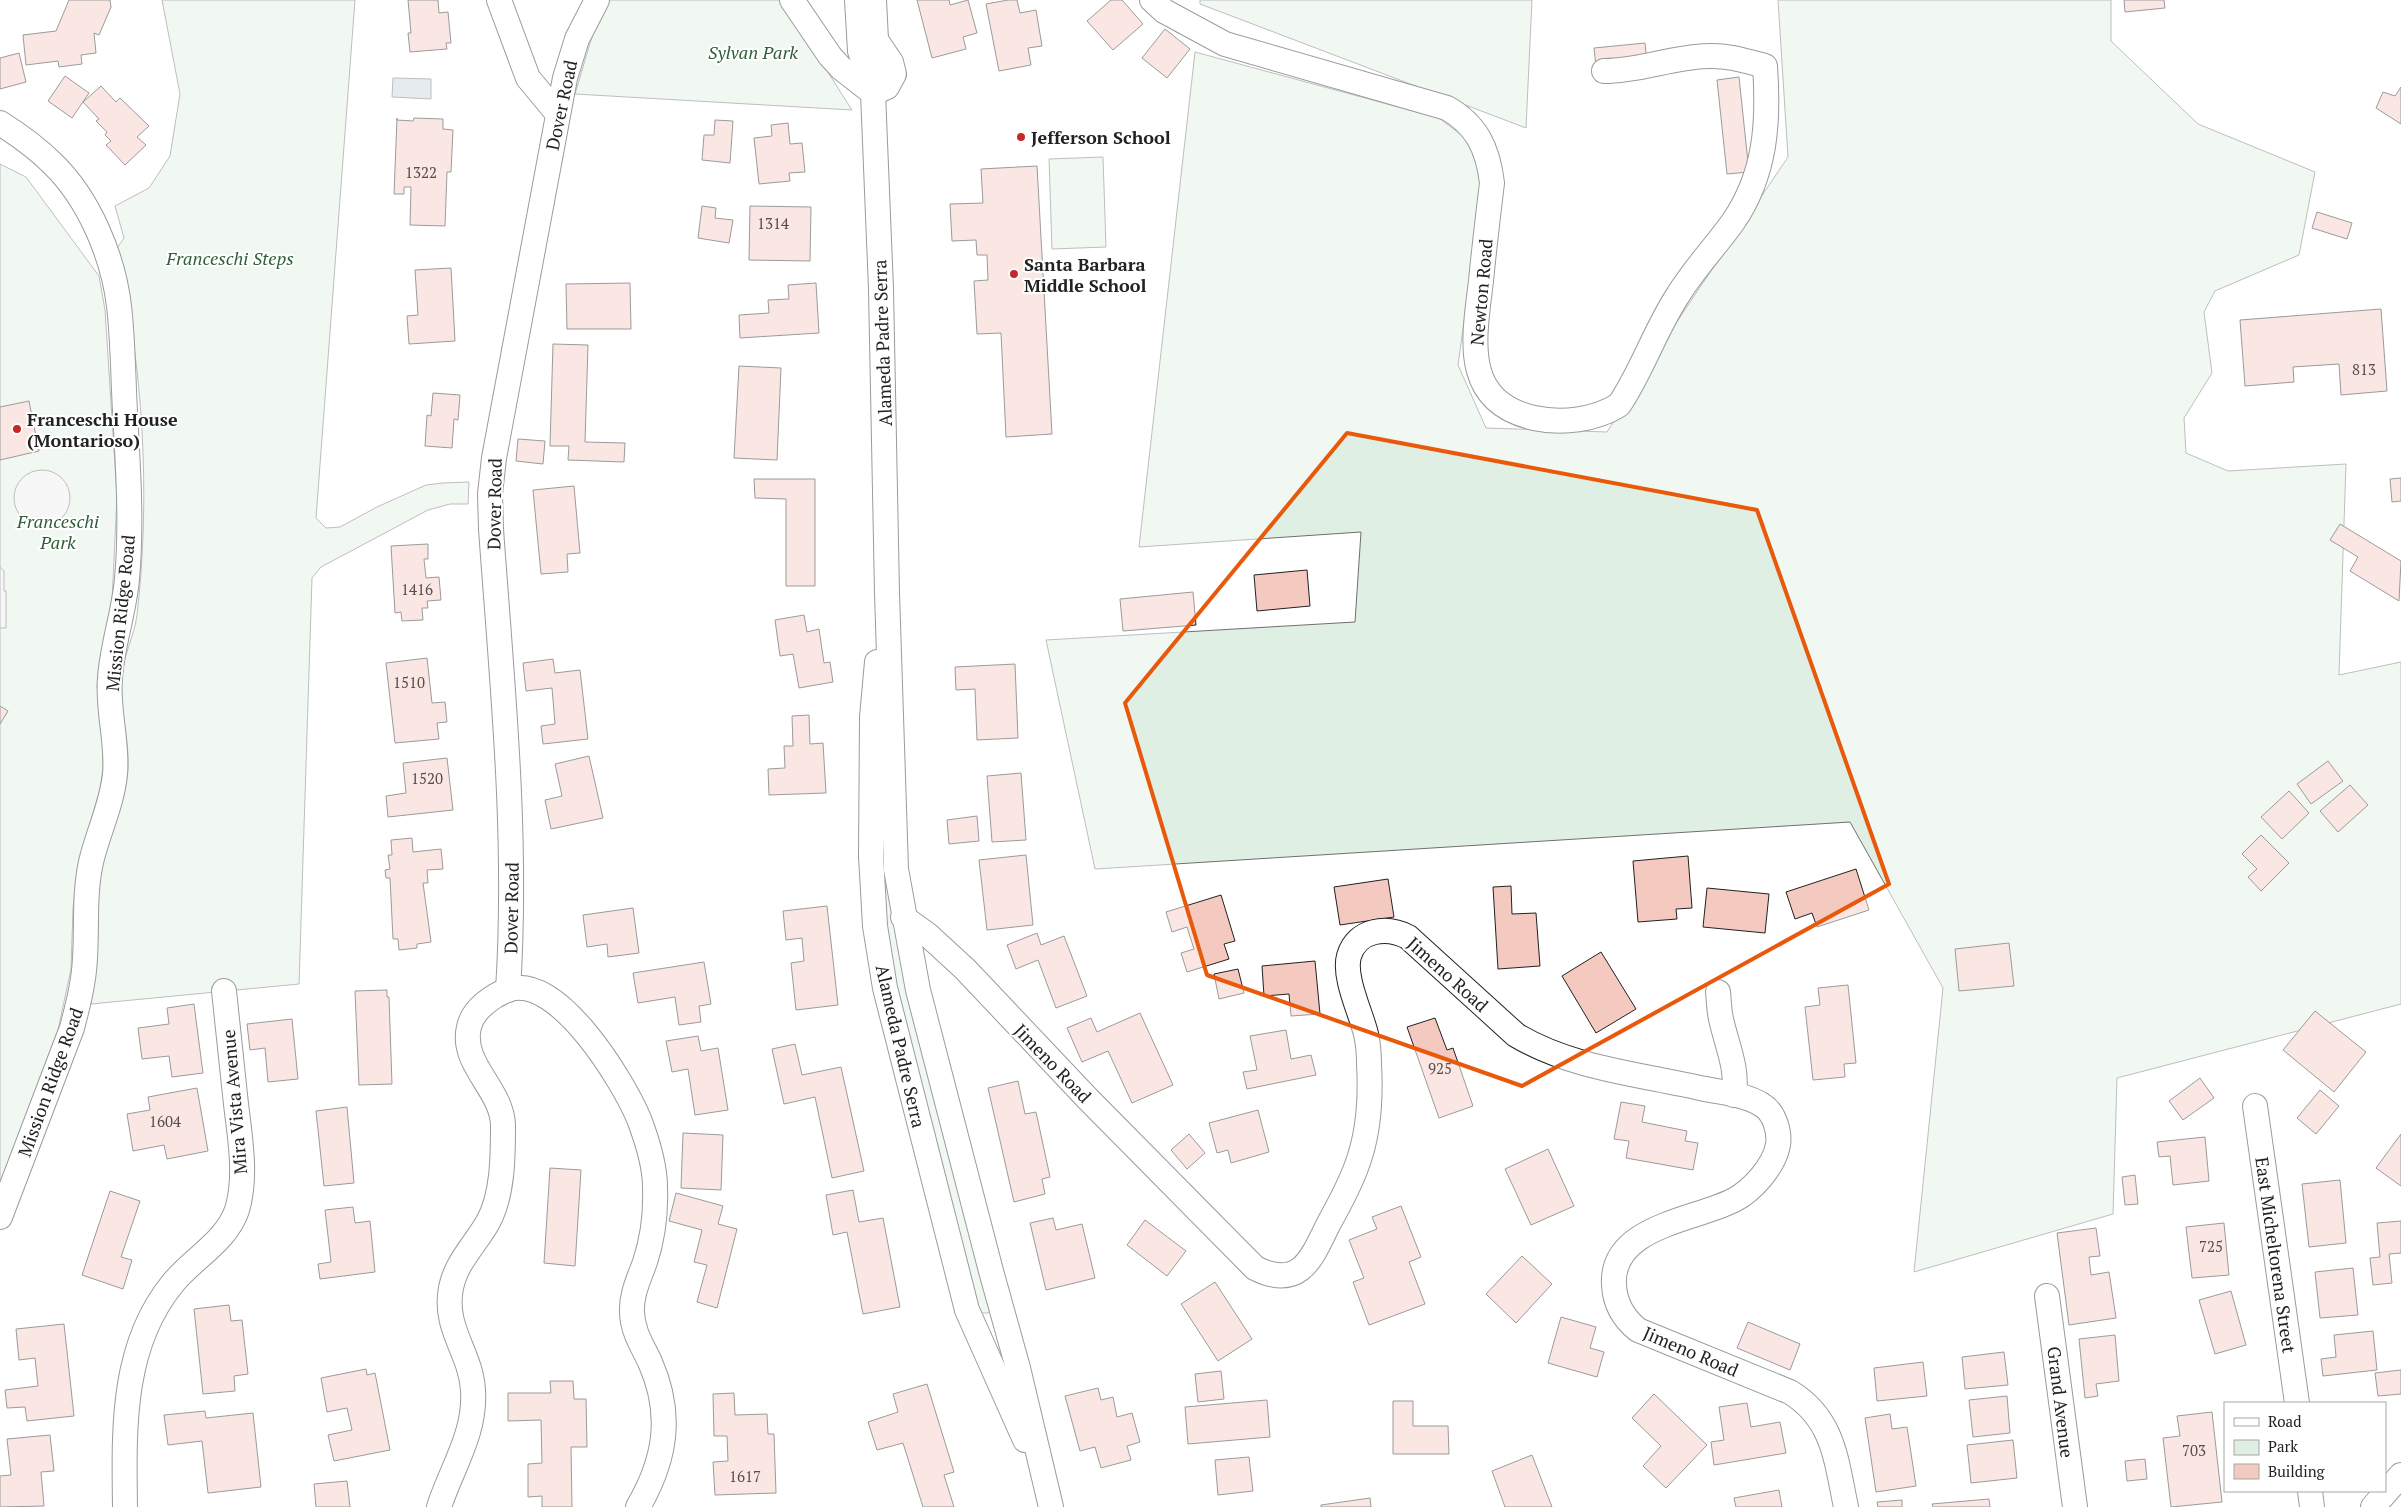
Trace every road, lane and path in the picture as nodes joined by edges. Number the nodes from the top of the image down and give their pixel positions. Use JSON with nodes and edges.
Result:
{"nodes":[{"id":1,"x":498,"y":0,"type":"edge"},
{"id":2,"x":597,"y":0,"type":"edge"},
{"id":3,"x":792,"y":0,"type":"edge"},
{"id":4,"x":857,"y":0,"type":"edge"},
{"id":5,"x":874,"y":0,"type":"edge"},
{"id":6,"x":1152,"y":0,"type":"edge"},
{"id":7,"x":1604,"y":71,"type":"dead end"},
{"id":8,"x":873,"y":93,"type":"junction"},
{"id":9,"x":557,"y":113,"type":"junction"},
{"id":10,"x":0,"y":123,"type":"edge"},
{"id":11,"x":887,"y":593,"type":"junction"},
{"id":12,"x":903,"y":917,"type":"junction"},
{"id":13,"x":508,"y":990,"type":"junction"},
{"id":14,"x":224,"y":991,"type":"dead end"},
{"id":15,"x":1718,"y":992,"type":"dead end"},
{"id":16,"x":1734,"y":1095,"type":"junction"},
{"id":17,"x":2255,"y":1106,"type":"dead end"},
{"id":18,"x":0,"y":1217,"type":"edge"},
{"id":19,"x":2047,"y":1296,"type":"dead end"},
{"id":20,"x":2297,"y":1402,"type":"edge"},
{"id":21,"x":2401,"y":1475,"type":"edge"},
{"id":22,"x":1043,"y":1478,"type":"junction"},
{"id":23,"x":2310,"y":1492,"type":"edge"},
{"id":24,"x":125,"y":1507,"type":"edge"},
{"id":25,"x":439,"y":1507,"type":"edge"},
{"id":26,"x":638,"y":1507,"type":"edge"},
{"id":27,"x":1051,"y":1507,"type":"edge"},
{"id":28,"x":1846,"y":1507,"type":"edge"},
{"id":29,"x":2075,"y":1507,"type":"edge"},
{"id":30,"x":2312,"y":1507,"type":"edge"},
{"id":31,"x":2374,"y":1507,"type":"edge"}],
"edges":[{"from":1,"to":9,"type":"street"},
{"from":2,"to":9,"type":"street","name":"Dover Road"},
{"from":3,"to":8,"type":"street"},
{"from":4,"to":8,"type":"street","name":"Alameda Padre Serra"},
{"from":5,"to":8,"type":"street","name":"Alameda Padre Serra"},
{"from":6,"to":7,"type":"street","name":"Newton Road"},
{"from":8,"to":11,"type":"street","name":"Alameda Padre Serra"},
{"from":9,"to":13,"type":"street","name":"Dover Road"},
{"from":10,"to":18,"type":"street","name":"Mission Ridge Road"},
{"from":11,"to":12,"type":"street","name":"Alameda Padre Serra"},
{"from":11,"to":22,"type":"street","name":"Alameda Padre Serra"},
{"from":12,"to":16,"type":"street","name":"Jimeno Road"},
{"from":12,"to":22,"type":"street","name":"Alameda Padre Serra"},
{"from":13,"to":25,"type":"street"},
{"from":13,"to":26,"type":"street"},
{"from":14,"to":24,"type":"street","name":"Mira Vista Avenue"},
{"from":15,"to":16,"type":"street"},
{"from":16,"to":28,"type":"street","name":"Jimeno Road"},
{"from":17,"to":20,"type":"street","name":"East Micheltorena Street"},
{"from":19,"to":29,"type":"street","name":"Grand Avenue"},
{"from":21,"to":31,"type":"street"},
{"from":22,"to":27,"type":"street","name":"Alameda Padre Serra"},
{"from":23,"to":30,"type":"street"}]}
